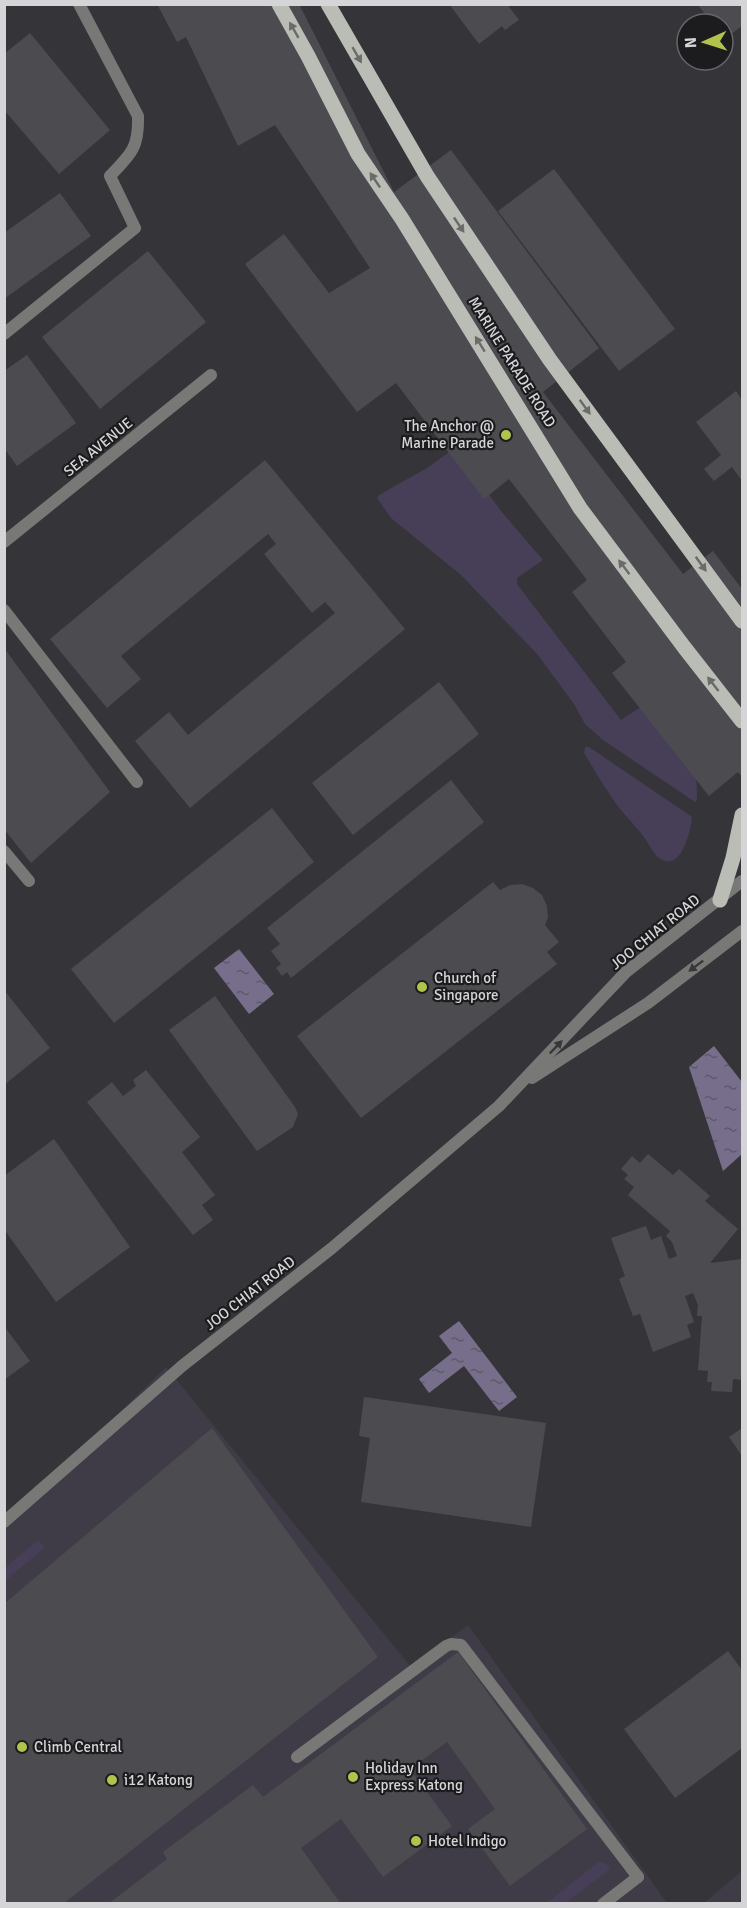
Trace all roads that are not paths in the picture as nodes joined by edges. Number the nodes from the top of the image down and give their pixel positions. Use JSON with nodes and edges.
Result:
{"nodes":[{"id":1,"x":80,"y":4,"type":"edge"},
{"id":2,"x":279,"y":4,"type":"edge"},
{"id":3,"x":328,"y":4,"type":"edge"},
{"id":4,"x":4,"y":333,"type":"edge"},
{"id":5,"x":211,"y":375,"type":"dead end"},
{"id":6,"x":4,"y":542,"type":"edge"},
{"id":7,"x":4,"y":610,"type":"edge"},
{"id":8,"x":742,"y":621,"type":"edge"},
{"id":9,"x":742,"y":721,"type":"edge"},
{"id":10,"x":137,"y":782,"type":"dead end"},
{"id":11,"x":742,"y":815,"type":"edge"},
{"id":12,"x":4,"y":851,"type":"edge"},
{"id":13,"x":29,"y":881,"type":"dead end"},
{"id":14,"x":742,"y":881,"type":"edge"},
{"id":15,"x":720,"y":900,"type":"junction"},
{"id":16,"x":742,"y":931,"type":"edge"},
{"id":17,"x":516,"y":1089,"type":"junction"},
{"id":18,"x":4,"y":1522,"type":"edge"},
{"id":19,"x":297,"y":1757,"type":"dead end"},
{"id":20,"x":603,"y":1904,"type":"edge"}],
"edges":[{"from":1,"to":4,"type":"street"},
{"from":9,"to":2,"type":"main road","name":"MARINE PARADE ROAD","one_way":true},
{"from":3,"to":8,"type":"main road","name":"MARINE PARADE ROAD","one_way":true},
{"from":5,"to":6,"type":"street","name":"SEA AVENUE"},
{"from":7,"to":10,"type":"street"},
{"from":11,"to":15,"type":"main road"},
{"from":12,"to":13,"type":"street"},
{"from":14,"to":15,"type":"street","name":"JOO CHIAT ROAD"},
{"from":17,"to":15,"type":"street","name":"JOO CHIAT ROAD","one_way":true},
{"from":16,"to":17,"type":"street","name":"JOO CHIAT ROAD","one_way":true},
{"from":17,"to":18,"type":"street","name":"JOO CHIAT ROAD"},
{"from":19,"to":20,"type":"street"}]}
